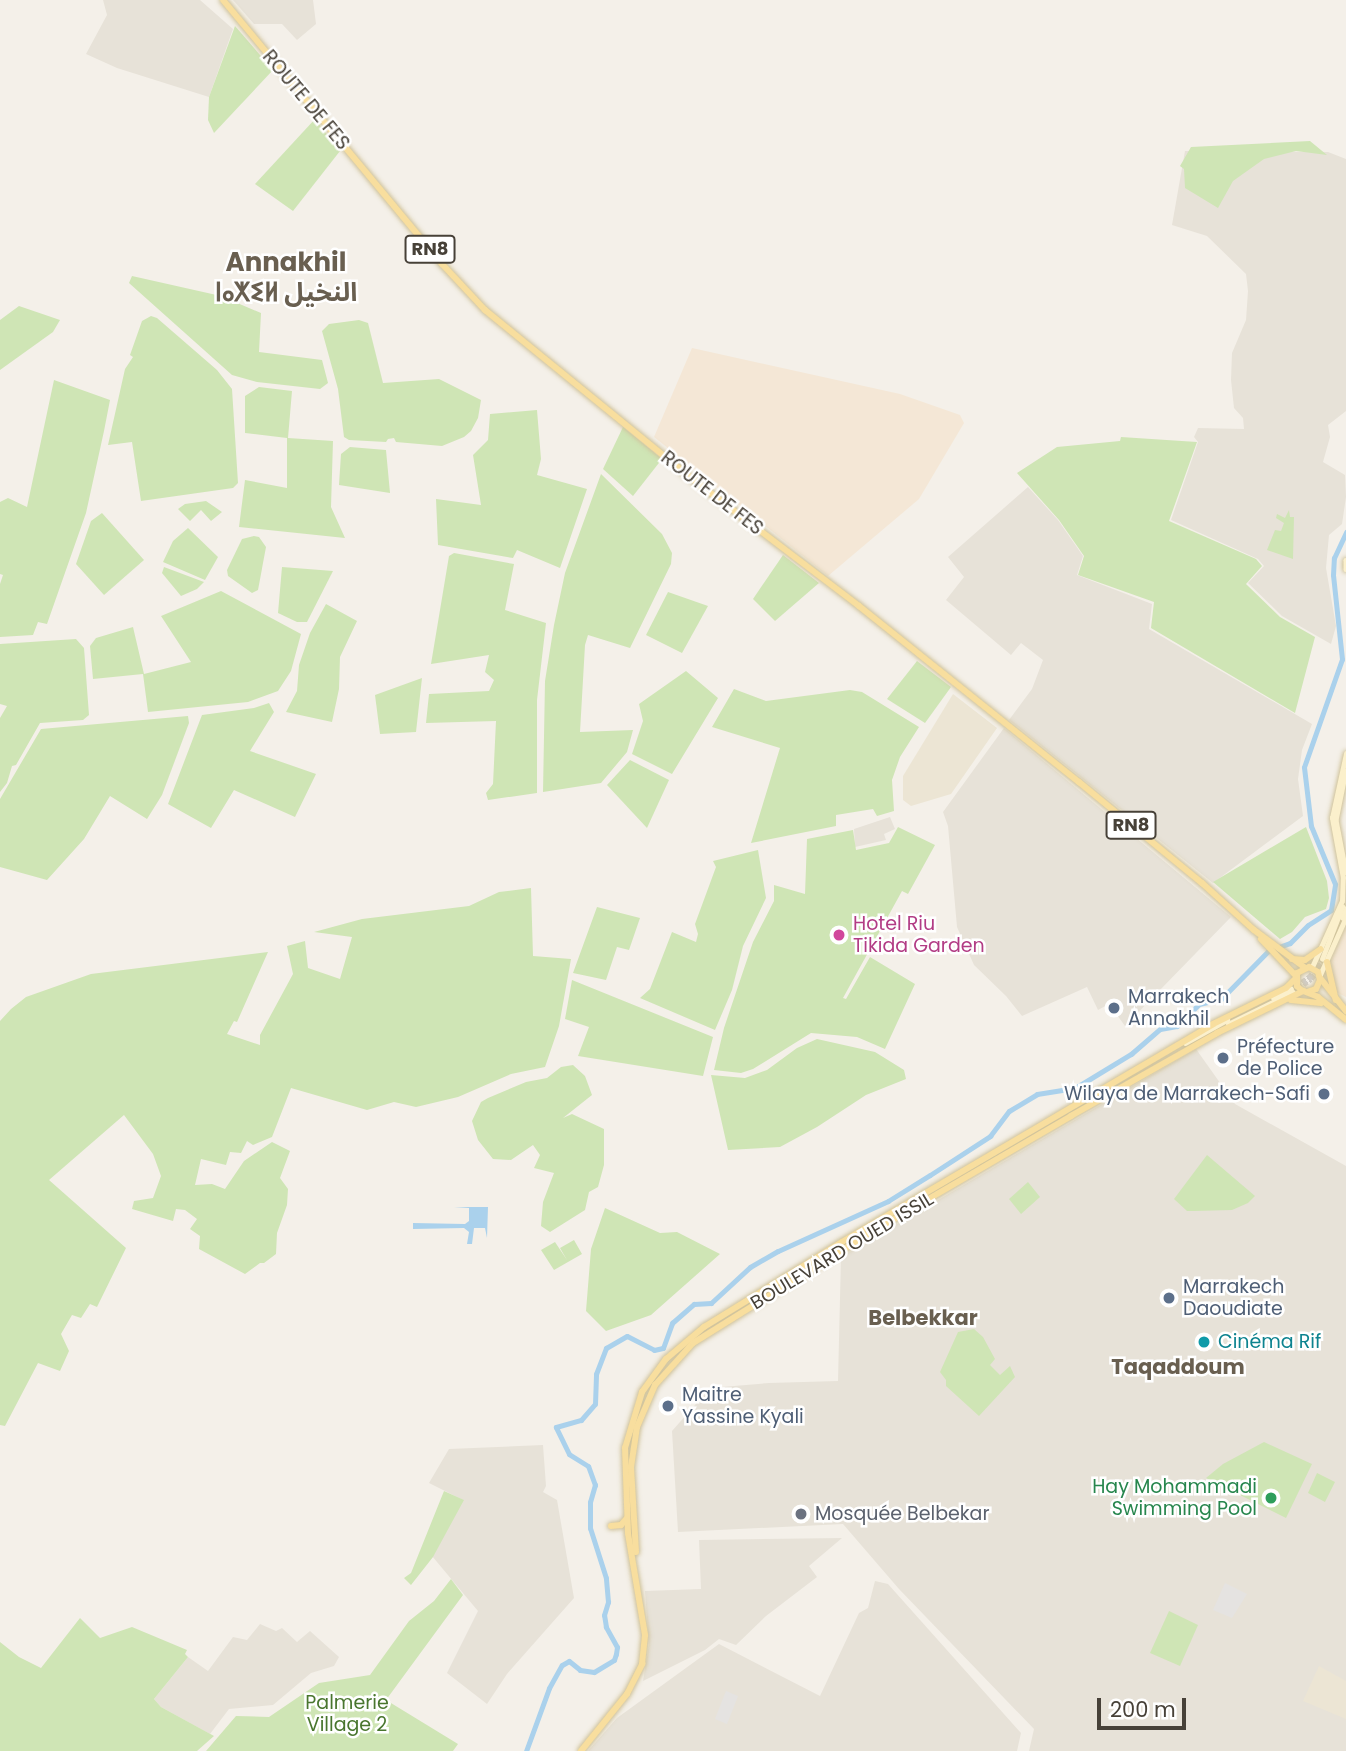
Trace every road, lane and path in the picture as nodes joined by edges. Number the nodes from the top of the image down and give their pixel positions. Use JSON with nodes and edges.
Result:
{"nodes":[{"id":1,"x":223,"y":0,"type":"edge"},
{"id":2,"x":1346,"y":560,"type":"edge"},
{"id":3,"x":1346,"y":569,"type":"edge"},
{"id":4,"x":1346,"y":754,"type":"edge"},
{"id":5,"x":1346,"y":771,"type":"edge"},
{"id":6,"x":1346,"y":872,"type":"edge"},
{"id":7,"x":1342,"y":903,"type":"junction"},
{"id":8,"x":1346,"y":909,"type":"edge"},
{"id":9,"x":1346,"y":917,"type":"edge"},
{"id":10,"x":1321,"y":950,"type":"junction"},
{"id":11,"x":1287,"y":960,"type":"junction"},
{"id":12,"x":1324,"y":961,"type":"junction"},
{"id":13,"x":1308,"y":967,"type":"junction"},
{"id":14,"x":1320,"y":976,"type":"junction"},
{"id":15,"x":1295,"y":977,"type":"junction"},
{"id":16,"x":1281,"y":990,"type":"junction"},
{"id":17,"x":1305,"y":991,"type":"junction"},
{"id":18,"x":1337,"y":1001,"type":"junction"},
{"id":19,"x":1282,"y":1002,"type":"junction"},
{"id":20,"x":1329,"y":1005,"type":"junction"},
{"id":21,"x":1346,"y":1011,"type":"edge"},
{"id":22,"x":1346,"y":1020,"type":"edge"},
{"id":23,"x":1216,"y":1033,"type":"junction"},
{"id":24,"x":1185,"y":1043,"type":"junction"},
{"id":25,"x":628,"y":1516,"type":"junction"},
{"id":26,"x":611,"y":1526,"type":"dead end"},
{"id":27,"x":638,"y":1582,"type":"junction"},
{"id":28,"x":581,"y":1751,"type":"edge"}],
"edges":[{"from":1,"to":11,"type":"main road","name":"ROUTE DE FES","number":"RN8"},
{"from":2,"to":3,"type":"main road"},
{"from":4,"to":7,"type":"main road"},
{"from":5,"to":6,"type":"main road"},
{"from":7,"to":10,"type":"main road"},
{"from":7,"to":12,"type":"main road"},
{"from":8,"to":12,"type":"main road"},
{"from":9,"to":12,"type":"main road"},
{"from":10,"to":11,"type":"main road"},
{"from":10,"to":13,"type":"main road"},
{"from":11,"to":13,"type":"main road","name":"ROUTE DE FES","number":"RN8"},
{"from":11,"to":15,"type":"main road","name":"ROUTE DE FES","number":"RN8"},
{"from":11,"to":16,"type":"main road"},
{"from":12,"to":14,"type":"main road"},
{"from":12,"to":18,"type":"main road"},
{"from":13,"to":14,"type":"main road","number":"RN8"},
{"from":13,"to":15,"type":"main road","name":"BOULEVARD OUED ISSIL"},
{"from":14,"to":17,"type":"main road"},
{"from":14,"to":18,"type":"main road","number":"RN8"},
{"from":15,"to":16,"type":"main road","name":"BOULEVARD OUED ISSIL"},
{"from":15,"to":17,"type":"main road","number":"RN8"},
{"from":16,"to":24,"type":"main road","name":"BOULEVARD OUED ISSIL"},
{"from":17,"to":19,"type":"main road","name":"BOULEVARD OUED ISSIL"},
{"from":17,"to":20,"type":"main road","number":"RN8"},
{"from":18,"to":21,"type":"main road","number":"RN8"},
{"from":19,"to":20,"type":"main road"},
{"from":19,"to":23,"type":"main road","name":"BOULEVARD OUED ISSIL"},
{"from":20,"to":22,"type":"main road","number":"RN8"},
{"from":23,"to":24,"type":"main road","name":"BOULEVARD OUED ISSIL"},
{"from":23,"to":27,"type":"main road","name":"BOULEVARD OUED ISSIL"},
{"from":24,"to":25,"type":"main road","name":"BOULEVARD OUED ISSIL"},
{"from":25,"to":26,"type":"main road"},
{"from":25,"to":27,"type":"main road","name":"BOULEVARD OUED ISSIL"},
{"from":27,"to":28,"type":"main road","name":"BOULEVARD OUED ISSIL"}]}
